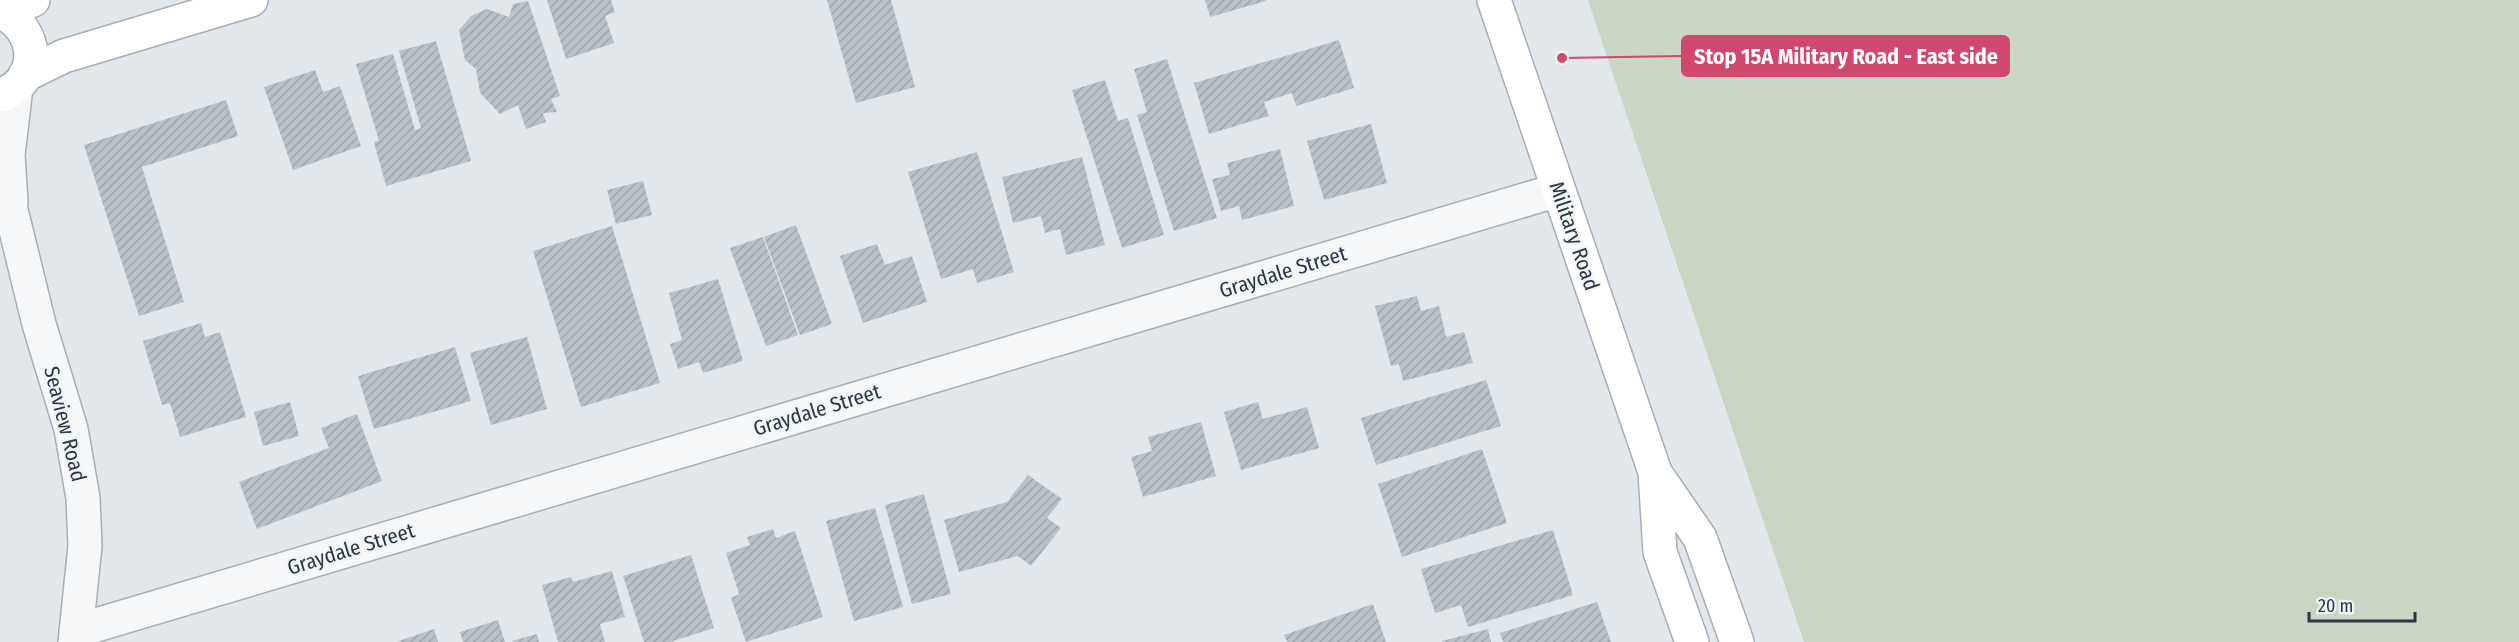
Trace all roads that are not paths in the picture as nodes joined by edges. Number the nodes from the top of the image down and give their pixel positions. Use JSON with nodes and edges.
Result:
{"nodes":[{"id":1,"x":33,"y":0,"type":"edge"},
{"id":2,"x":251,"y":0,"type":"edge"},
{"id":3,"x":1494,"y":0,"type":"edge"},
{"id":4,"x":1,"y":12,"type":"edge"},
{"id":5,"x":14,"y":86,"type":"edge"},
{"id":6,"x":1558,"y":190,"type":"junction"},
{"id":7,"x":6,"y":195,"type":"edge"},
{"id":8,"x":1655,"y":472,"type":"junction"},
{"id":9,"x":76,"y":636,"type":"edge"},
{"id":10,"x":1692,"y":642,"type":"edge"},
{"id":11,"x":1737,"y":642,"type":"edge"}],
"edges":[{"from":1,"to":4,"type":"street"},
{"from":2,"to":5,"type":"street"},
{"from":3,"to":6,"type":"street","name":"Military Road"},
{"from":4,"to":5,"type":"street"},
{"from":5,"to":7,"type":"street","name":"Seaview Road"},
{"from":6,"to":8,"type":"street","name":"Military Road"},
{"from":6,"to":9,"type":"street","name":"Graydale Street"},
{"from":7,"to":9,"type":"street","name":"Seaview Road"},
{"from":8,"to":10,"type":"street","name":"Military Road"},
{"from":8,"to":11,"type":"street","name":"Military Road"}]}
